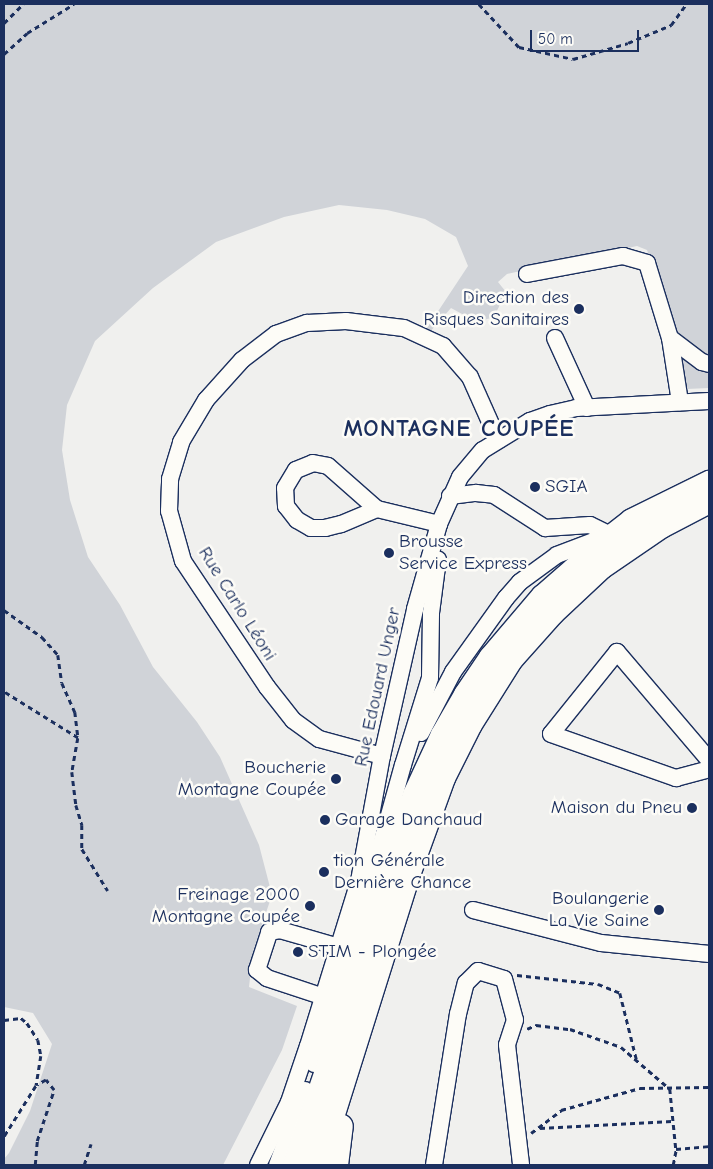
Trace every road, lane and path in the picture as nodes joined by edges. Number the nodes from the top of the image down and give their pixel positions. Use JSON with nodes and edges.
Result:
{"nodes":[{"id":1,"x":23,"y":4,"type":"edge"},
{"id":2,"x":74,"y":4,"type":"edge"},
{"id":3,"x":479,"y":4,"type":"edge"},
{"id":4,"x":686,"y":4,"type":"edge"},
{"id":5,"x":4,"y":23,"type":"edge"},
{"id":6,"x":4,"y":54,"type":"edge"},
{"id":7,"x":527,"y":274,"type":"dead end"},
{"id":8,"x":555,"y":338,"type":"dead end"},
{"id":9,"x":670,"y":338,"type":"junction"},
{"id":10,"x":709,"y":364,"type":"edge"},
{"id":11,"x":709,"y":401,"type":"edge"},
{"id":12,"x":680,"y":402,"type":"junction"},
{"id":13,"x":709,"y":406,"type":"edge"},
{"id":14,"x":587,"y":408,"type":"junction"},
{"id":15,"x":498,"y":440,"type":"junction"},
{"id":16,"x":709,"y":484,"type":"edge"},
{"id":17,"x":454,"y":496,"type":"junction"},
{"id":18,"x":709,"y":501,"type":"edge"},
{"id":19,"x":377,"y":510,"type":"junction"},
{"id":20,"x":438,"y":524,"type":"junction"},
{"id":21,"x":611,"y":535,"type":"junction"},
{"id":22,"x":4,"y":610,"type":"edge"},
{"id":23,"x":4,"y":692,"type":"edge"},
{"id":24,"x":78,"y":738,"type":"junction"},
{"id":25,"x":382,"y":756,"type":"junction"},
{"id":26,"x":709,"y":760,"type":"edge"},
{"id":27,"x":403,"y":765,"type":"junction"},
{"id":28,"x":709,"y":769,"type":"edge"},
{"id":29,"x":108,"y":891,"type":"dead end"},
{"id":30,"x":474,"y":910,"type":"dead end"},
{"id":31,"x":339,"y":947,"type":"junction"},
{"id":32,"x":709,"y":954,"type":"edge"},
{"id":33,"x":504,"y":979,"type":"junction"},
{"id":34,"x":324,"y":997,"type":"junction"},
{"id":35,"x":4,"y":1020,"type":"edge"},
{"id":36,"x":507,"y":1045,"type":"junction"},
{"id":37,"x":351,"y":1060,"type":"junction"},
{"id":38,"x":638,"y":1062,"type":"junction"},
{"id":39,"x":36,"y":1086,"type":"junction"},
{"id":40,"x":709,"y":1087,"type":"edge"},
{"id":41,"x":670,"y":1089,"type":"junction"},
{"id":42,"x":672,"y":1121,"type":"junction"},
{"id":43,"x":538,"y":1128,"type":"junction"},
{"id":44,"x":4,"y":1138,"type":"edge"},
{"id":45,"x":91,"y":1144,"type":"dead end"},
{"id":46,"x":518,"y":1144,"type":"junction"},
{"id":47,"x":709,"y":1146,"type":"edge"},
{"id":48,"x":676,"y":1149,"type":"junction"},
{"id":49,"x":35,"y":1165,"type":"edge"},
{"id":50,"x":84,"y":1165,"type":"edge"},
{"id":51,"x":258,"y":1165,"type":"edge"},
{"id":52,"x":277,"y":1165,"type":"edge"},
{"id":53,"x":295,"y":1165,"type":"edge"},
{"id":54,"x":317,"y":1165,"type":"edge"},
{"id":55,"x":336,"y":1165,"type":"edge"},
{"id":56,"x":434,"y":1165,"type":"edge"},
{"id":57,"x":521,"y":1165,"type":"edge"},
{"id":58,"x":673,"y":1165,"type":"edge"}],
"edges":[{"from":1,"to":5,"type":"path"},
{"from":2,"to":6,"type":"path"},
{"from":3,"to":4,"type":"path"},
{"from":7,"to":9,"type":"street"},
{"from":8,"to":14,"type":"street"},
{"from":9,"to":10,"type":"street"},
{"from":9,"to":12,"type":"street"},
{"from":11,"to":12,"type":"street","name":"Rue Edouard Unger"},
{"from":12,"to":14,"type":"street","name":"Rue Edouard Unger"},
{"from":13,"to":17,"type":"street"},
{"from":14,"to":15,"type":"street","name":"Rue Edouard Unger"},
{"from":15,"to":17,"type":"street","name":"Rue Edouard Unger"},
{"from":15,"to":25,"type":"street","name":"Rue Carlo Léoni"},
{"from":16,"to":21,"type":"highway"},
{"from":17,"to":20,"type":"street","name":"Rue Edouard Unger"},
{"from":17,"to":21,"type":"street"},
{"from":17,"to":27,"type":"street"},
{"from":18,"to":37,"type":"highway"},
{"from":19,"to":19,"type":"street"},
{"from":19,"to":20,"type":"street"},
{"from":20,"to":25,"type":"street","name":"Rue Edouard Unger"},
{"from":21,"to":27,"type":"street"},
{"from":21,"to":53,"type":"highway"},
{"from":22,"to":24,"type":"path"},
{"from":23,"to":24,"type":"path"},
{"from":24,"to":29,"type":"path"},
{"from":25,"to":31,"type":"street","name":"Rue Edouard Unger"},
{"from":26,"to":28,"type":"street"},
{"from":27,"to":52,"type":"street"},
{"from":30,"to":32,"type":"street"},
{"from":31,"to":34,"type":"street","name":"Rue Edouard Unger"},
{"from":31,"to":34,"type":"street"},
{"from":33,"to":36,"type":"street"},
{"from":33,"to":38,"type":"path"},
{"from":33,"to":56,"type":"street"},
{"from":34,"to":51,"type":"street","name":"Rue Edouard Unger"},
{"from":35,"to":39,"type":"path"},
{"from":36,"to":38,"type":"path"},
{"from":36,"to":46,"type":"street"},
{"from":37,"to":54,"type":"highway"},
{"from":37,"to":55,"type":"highway"},
{"from":38,"to":41,"type":"path"},
{"from":39,"to":44,"type":"path"},
{"from":39,"to":49,"type":"path"},
{"from":40,"to":41,"type":"path"},
{"from":41,"to":42,"type":"path"},
{"from":41,"to":43,"type":"path"},
{"from":42,"to":43,"type":"path"},
{"from":42,"to":48,"type":"path"},
{"from":43,"to":46,"type":"path"},
{"from":45,"to":50,"type":"path"},
{"from":46,"to":57,"type":"street"},
{"from":47,"to":48,"type":"path"},
{"from":48,"to":58,"type":"path"}]}
